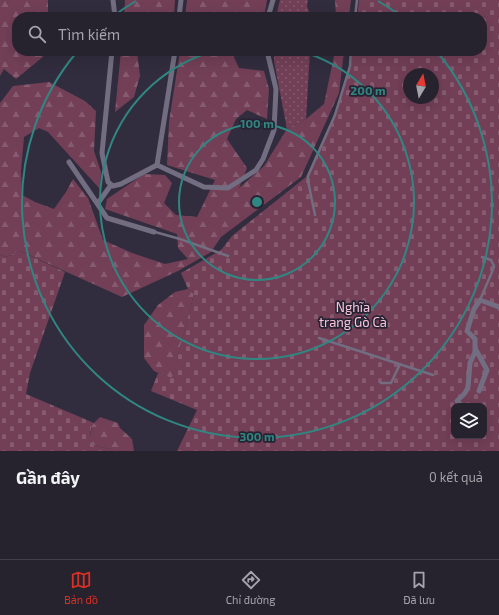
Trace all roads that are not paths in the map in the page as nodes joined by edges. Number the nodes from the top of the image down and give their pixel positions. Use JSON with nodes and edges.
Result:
{"nodes":[{"id":1,"x":114,"y":0,"type":"edge"},
{"id":2,"x":181,"y":0,"type":"edge"},
{"id":3,"x":273,"y":0,"type":"edge"},
{"id":4,"x":357,"y":0,"type":"edge"},
{"id":5,"x":115,"y":12,"type":"edge"},
{"id":6,"x":180,"y":12,"type":"edge"},
{"id":7,"x":269,"y":12,"type":"edge"},
{"id":8,"x":356,"y":12,"type":"edge"},
{"id":9,"x":112,"y":56,"type":"edge"},
{"id":10,"x":174,"y":56,"type":"edge"},
{"id":11,"x":268,"y":56,"type":"edge"},
{"id":12,"x":350,"y":56,"type":"edge"},
{"id":13,"x":69,"y":162,"type":"dead end"},
{"id":14,"x":158,"y":165,"type":"junction"},
{"id":15,"x":110,"y":184,"type":"junction"},
{"id":16,"x":98,"y":203,"type":"junction"},
{"id":17,"x":315,"y":215,"type":"dead end"},
{"id":18,"x":154,"y":232,"type":"joint"},
{"id":19,"x":228,"y":256,"type":"dead end"},
{"id":20,"x":482,"y":257,"type":"dead end"},
{"id":21,"x":480,"y":300,"type":"junction"},
{"id":22,"x":499,"y":307,"type":"edge"},
{"id":23,"x":319,"y":338,"type":"dead end"},
{"id":24,"x":476,"y":350,"type":"junction"},
{"id":25,"x":400,"y":364,"type":"junction"},
{"id":26,"x":433,"y":375,"type":"dead end"},
{"id":27,"x":381,"y":383,"type":"dead end"},
{"id":28,"x":479,"y":391,"type":"dead end"},
{"id":29,"x":459,"y":403,"type":"edge"}],
"edges":[{"from":1,"to":5,"type":"street"},
{"from":2,"to":6,"type":"street"},
{"from":3,"to":7,"type":"street"},
{"from":4,"to":8,"type":"lane"},
{"from":9,"to":15,"type":"street"},
{"from":10,"to":14,"type":"street"},
{"from":11,"to":14,"type":"street"},
{"from":12,"to":17,"type":"lane"},
{"from":13,"to":16,"type":"street"},
{"from":14,"to":15,"type":"street"},
{"from":15,"to":16,"type":"street"},
{"from":16,"to":18,"type":"street"},
{"from":18,"to":19,"type":"lane"},
{"from":20,"to":21,"type":"lane"},
{"from":21,"to":22,"type":"street"},
{"from":21,"to":24,"type":"street"},
{"from":23,"to":25,"type":"lane"},
{"from":24,"to":28,"type":"street"},
{"from":24,"to":29,"type":"street"},
{"from":25,"to":26,"type":"lane"},
{"from":25,"to":27,"type":"lane"}]}
